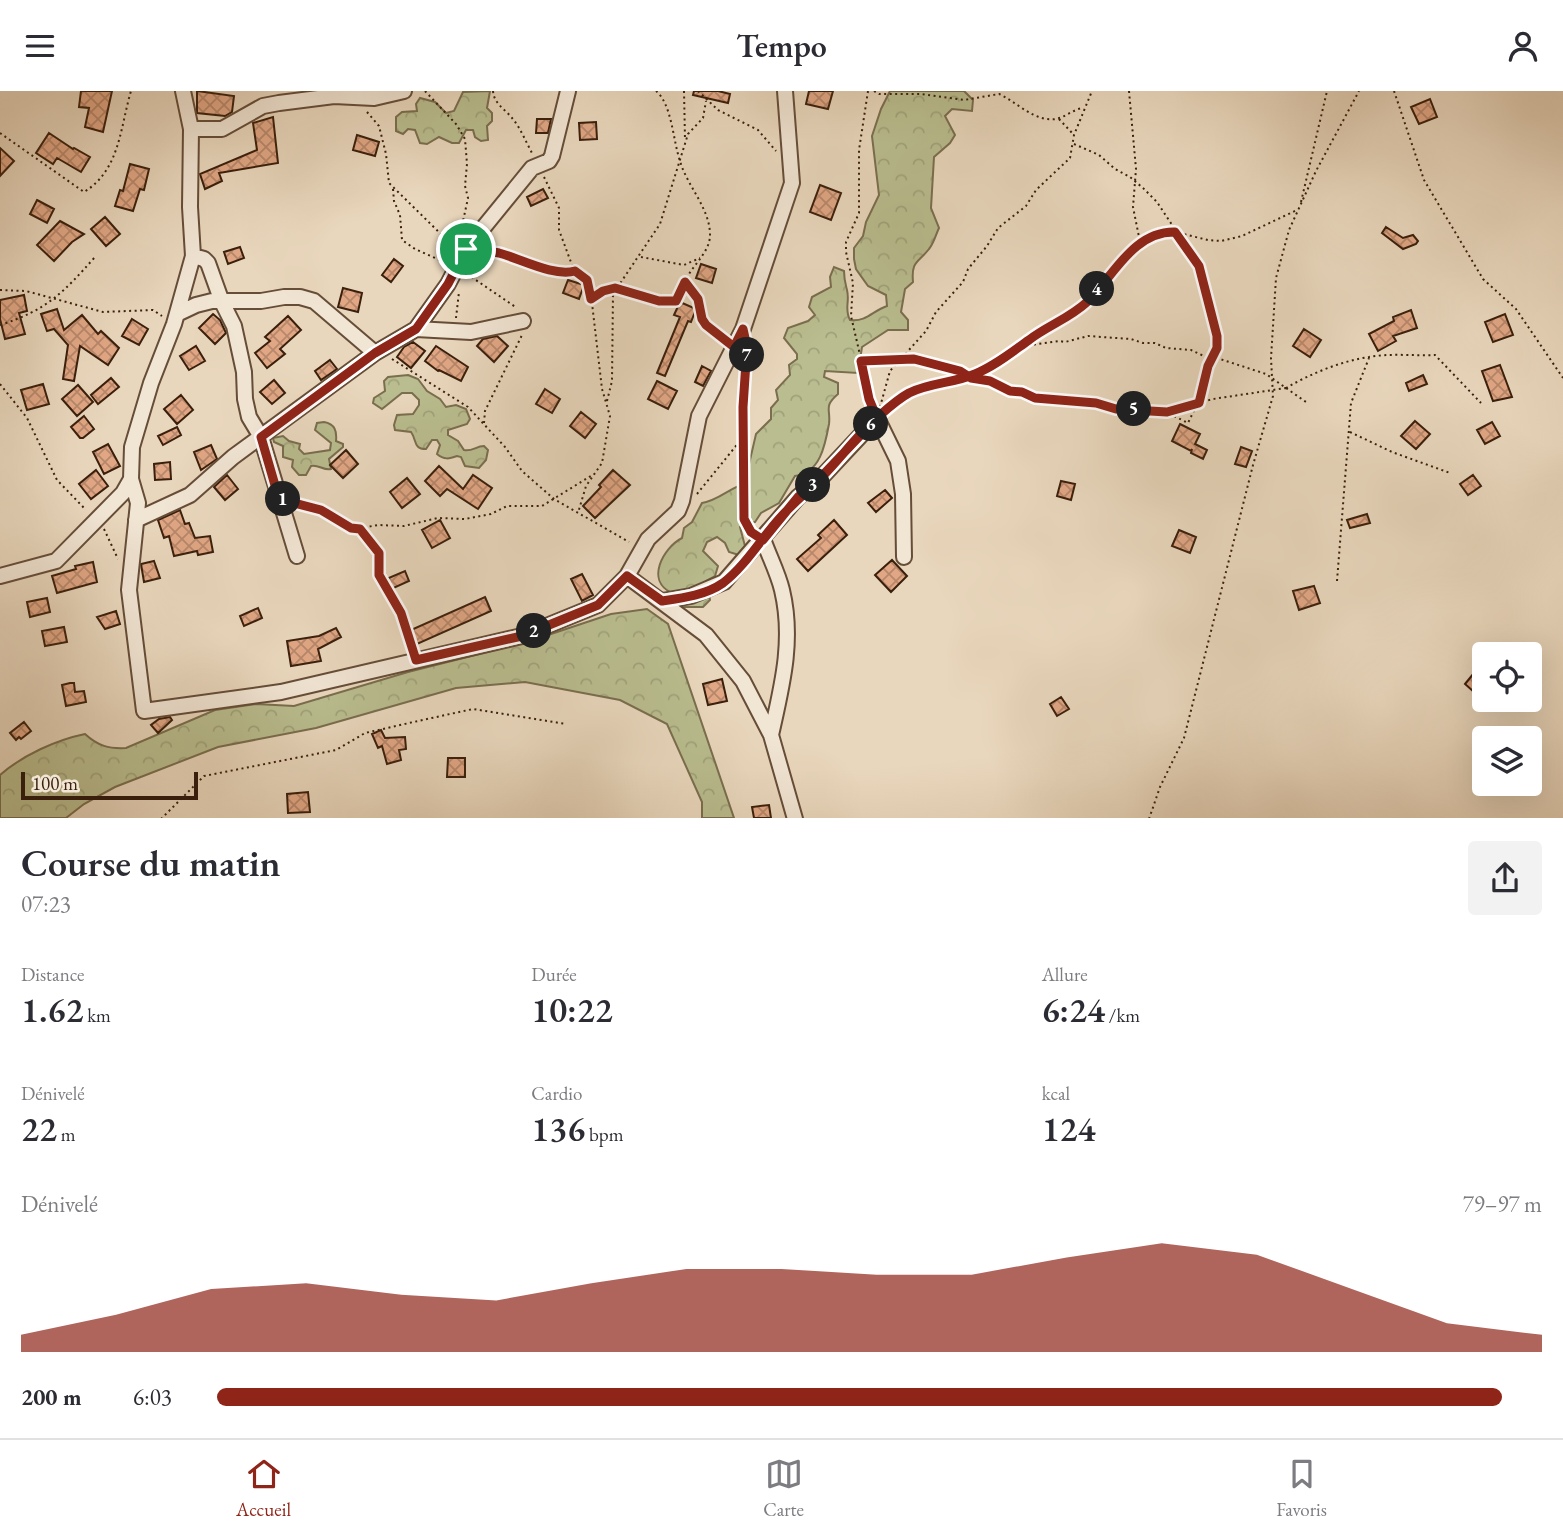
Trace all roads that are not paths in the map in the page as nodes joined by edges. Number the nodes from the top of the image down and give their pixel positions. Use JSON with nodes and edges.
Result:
{"nodes":[{"id":1,"x":183,"y":91,"type":"edge"},
{"id":2,"x":404,"y":91,"type":"edge"},
{"id":3,"x":568,"y":91,"type":"edge"},
{"id":4,"x":785,"y":91,"type":"edge"},
{"id":5,"x":191,"y":129,"type":"junction"},
{"id":6,"x":193,"y":256,"type":"junction"},
{"id":7,"x":222,"y":302,"type":"junction"},
{"id":8,"x":176,"y":319,"type":"junction"},
{"id":9,"x":523,"y":321,"type":"road end"},
{"id":10,"x":416,"y":329,"type":"junction"},
{"id":11,"x":375,"y":353,"type":"junction"},
{"id":12,"x":261,"y":437,"type":"junction"},
{"id":13,"x":131,"y":479,"type":"junction"},
{"id":14,"x":136,"y":520,"type":"junction"},
{"id":15,"x":763,"y":540,"type":"junction"},
{"id":16,"x":298,"y":556,"type":"dead end"},
{"id":17,"x":904,"y":557,"type":"dead end"},
{"id":18,"x":0,"y":576,"type":"edge"},
{"id":19,"x":627,"y":576,"type":"junction"},
{"id":20,"x":662,"y":601,"type":"junction"},
{"id":21,"x":771,"y":735,"type":"junction"},
{"id":22,"x":795,"y":818,"type":"edge"}],
"edges":[{"from":1,"to":5,"type":"street"},
{"from":2,"to":5,"type":"street"},
{"from":3,"to":10,"type":"street"},
{"from":4,"to":19,"type":"street"},
{"from":5,"to":6,"type":"street"},
{"from":6,"to":7,"type":"street"},
{"from":6,"to":8,"type":"street"},
{"from":7,"to":8,"type":"street"},
{"from":7,"to":11,"type":"street"},
{"from":7,"to":12,"type":"street"},
{"from":8,"to":13,"type":"street"},
{"from":9,"to":10,"type":"street"},
{"from":10,"to":11,"type":"street"},
{"from":11,"to":12,"type":"street"},
{"from":12,"to":14,"type":"street"},
{"from":12,"to":16,"type":"street"},
{"from":13,"to":14,"type":"street"},
{"from":13,"to":18,"type":"street"},
{"from":14,"to":19,"type":"street"},
{"from":15,"to":17,"type":"street"},
{"from":15,"to":20,"type":"street"},
{"from":15,"to":21,"type":"street"},
{"from":19,"to":20,"type":"street"},
{"from":20,"to":21,"type":"street"},
{"from":21,"to":22,"type":"street"}]}
